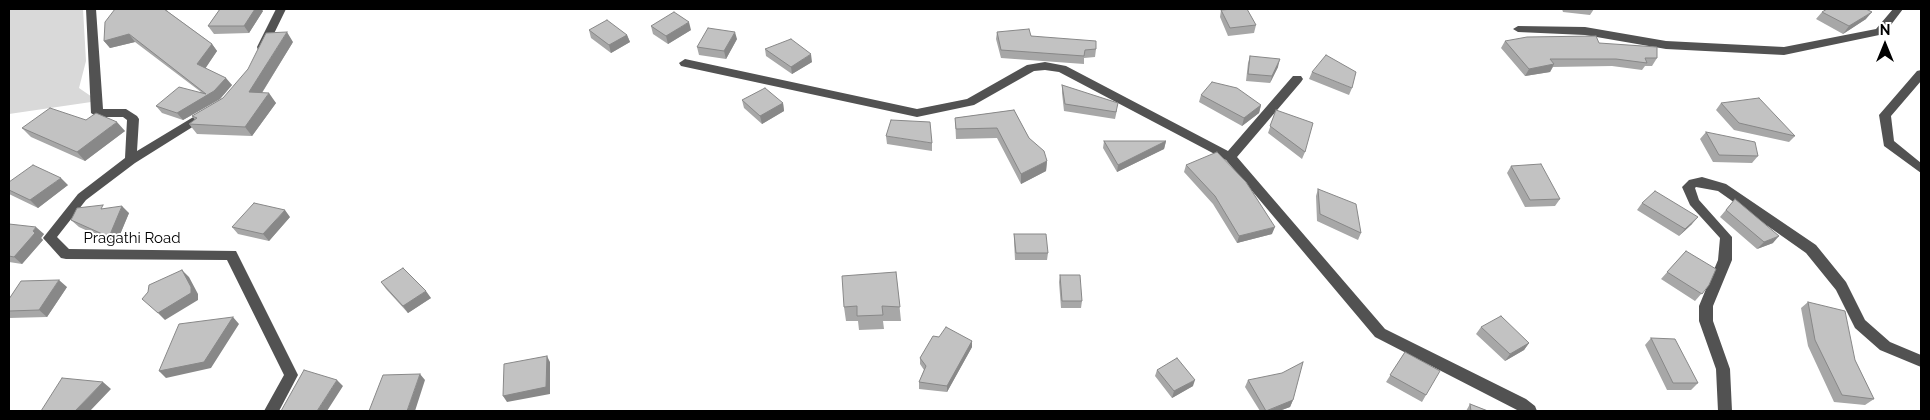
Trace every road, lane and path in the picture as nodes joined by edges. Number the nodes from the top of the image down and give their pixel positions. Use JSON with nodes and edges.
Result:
{"nodes":[{"id":1,"x":91,"y":9,"type":"edge"},
{"id":2,"x":281,"y":9,"type":"edge"},
{"id":3,"x":1898,"y":9,"type":"edge"},
{"id":4,"x":1518,"y":29,"type":"dead end"},
{"id":5,"x":255,"y":61,"type":"edge"},
{"id":6,"x":685,"y":63,"type":"dead end"},
{"id":7,"x":1921,"y":74,"type":"edge"},
{"id":8,"x":1296,"y":79,"type":"dead end"},
{"id":9,"x":217,"y":108,"type":"edge"},
{"id":10,"x":1230,"y":156,"type":"junction"},
{"id":11,"x":131,"y":160,"type":"junction"},
{"id":12,"x":1921,"y":169,"type":"edge"},
{"id":13,"x":1921,"y":361,"type":"edge"},
{"id":14,"x":271,"y":411,"type":"edge"},
{"id":15,"x":1530,"y":411,"type":"edge"},
{"id":16,"x":1725,"y":411,"type":"edge"}],
"edges":[{"from":1,"to":11,"type":"street"},
{"from":2,"to":5,"type":"street"},
{"from":3,"to":4,"type":"street"},
{"from":6,"to":10,"type":"street"},
{"from":7,"to":12,"type":"street"},
{"from":8,"to":10,"type":"street"},
{"from":9,"to":11,"type":"street","name":"Pragathi Road"},
{"from":10,"to":15,"type":"street"},
{"from":11,"to":14,"type":"street","name":"Pragathi Road"},
{"from":13,"to":16,"type":"street"}]}
